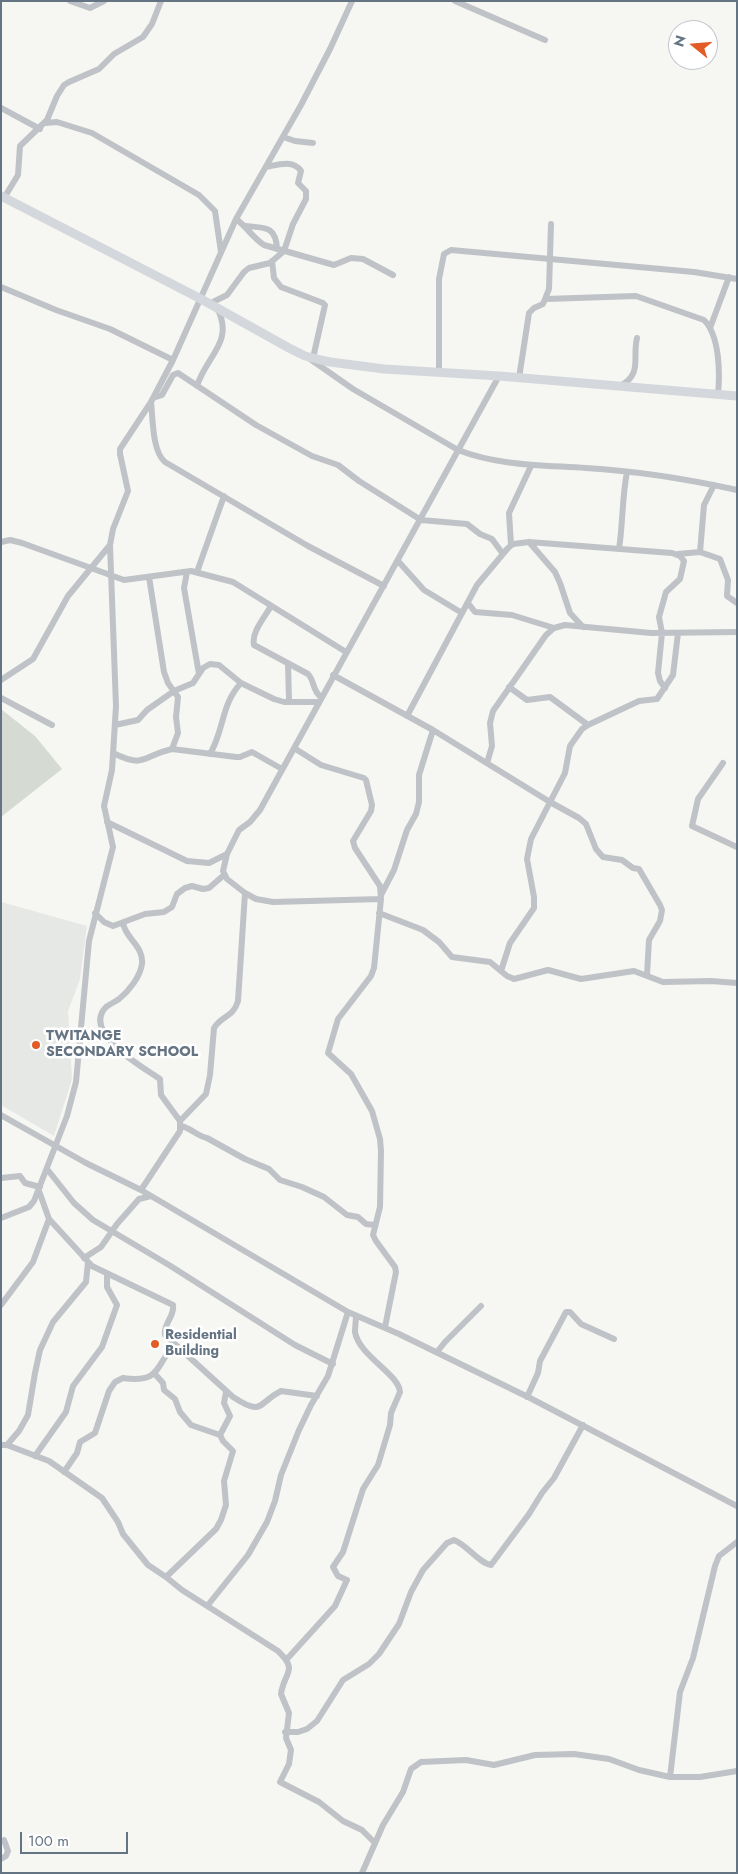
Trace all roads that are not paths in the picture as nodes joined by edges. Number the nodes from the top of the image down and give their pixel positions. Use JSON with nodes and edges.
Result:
{"nodes":[{"id":1,"x":70,"y":1,"type":"edge"},
{"id":2,"x":104,"y":1,"type":"edge"},
{"id":3,"x":161,"y":1,"type":"edge"},
{"id":4,"x":352,"y":1,"type":"edge"},
{"id":5,"x":455,"y":1,"type":"edge"},
{"id":6,"x":545,"y":40,"type":"dead end"},
{"id":7,"x":1,"y":108,"type":"edge"},
{"id":8,"x":45,"y":123,"type":"junction"},
{"id":9,"x":40,"y":129,"type":"junction"},
{"id":10,"x":283,"y":137,"type":"junction"},
{"id":11,"x":313,"y":142,"type":"dead end"},
{"id":12,"x":266,"y":167,"type":"junction"},
{"id":13,"x":3,"y":197,"type":"edge"},
{"id":14,"x":236,"y":219,"type":"junction"},
{"id":15,"x":551,"y":224,"type":"dead end"},
{"id":16,"x":245,"y":226,"type":"junction"},
{"id":17,"x":280,"y":250,"type":"junction"},
{"id":18,"x":221,"y":253,"type":"junction"},
{"id":19,"x":550,"y":258,"type":"junction"},
{"id":20,"x":272,"y":261,"type":"junction"},
{"id":21,"x":392,"y":274,"type":"dead end"},
{"id":22,"x":729,"y":277,"type":"junction"},
{"id":23,"x":737,"y":278,"type":"edge"},
{"id":24,"x":1,"y":287,"type":"edge"},
{"id":25,"x":546,"y":299,"type":"junction"},
{"id":26,"x":209,"y":303,"type":"junction"},
{"id":27,"x":710,"y":328,"type":"junction"},
{"id":28,"x":637,"y":338,"type":"dead end"},
{"id":29,"x":309,"y":357,"type":"junction"},
{"id":30,"x":173,"y":360,"type":"junction"},
{"id":31,"x":439,"y":374,"type":"junction"},
{"id":32,"x":499,"y":376,"type":"junction"},
{"id":33,"x":519,"y":378,"type":"junction"},
{"id":34,"x":197,"y":386,"type":"junction"},
{"id":35,"x":619,"y":386,"type":"junction"},
{"id":36,"x":735,"y":394,"type":"edge"},
{"id":37,"x":718,"y":395,"type":"junction"},
{"id":38,"x":152,"y":400,"type":"junction"},
{"id":39,"x":458,"y":450,"type":"junction"},
{"id":40,"x":532,"y":466,"type":"junction"},
{"id":41,"x":627,"y":472,"type":"junction"},
{"id":42,"x":714,"y":485,"type":"junction"},
{"id":43,"x":737,"y":490,"type":"edge"},
{"id":44,"x":224,"y":496,"type":"junction"},
{"id":45,"x":421,"y":520,"type":"junction"},
{"id":46,"x":1,"y":542,"type":"edge"},
{"id":47,"x":529,"y":542,"type":"junction"},
{"id":48,"x":110,"y":545,"type":"junction"},
{"id":49,"x":511,"y":545,"type":"junction"},
{"id":50,"x":619,"y":549,"type":"junction"},
{"id":51,"x":700,"y":552,"type":"junction"},
{"id":52,"x":503,"y":554,"type":"junction"},
{"id":53,"x":678,"y":554,"type":"junction"},
{"id":54,"x":398,"y":561,"type":"junction"},
{"id":55,"x":90,"y":569,"type":"junction"},
{"id":56,"x":187,"y":572,"type":"junction"},
{"id":57,"x":197,"y":572,"type":"junction"},
{"id":58,"x":110,"y":576,"type":"junction"},
{"id":59,"x":149,"y":577,"type":"junction"},
{"id":60,"x":384,"y":586,"type":"junction"},
{"id":61,"x":468,"y":603,"type":"junction"},
{"id":62,"x":737,"y":603,"type":"edge"},
{"id":63,"x":271,"y":606,"type":"junction"},
{"id":64,"x":462,"y":613,"type":"junction"},
{"id":65,"x":584,"y":627,"type":"junction"},
{"id":66,"x":554,"y":628,"type":"junction"},
{"id":67,"x":736,"y":631,"type":"edge"},
{"id":68,"x":662,"y":633,"type":"junction"},
{"id":69,"x":678,"y":633,"type":"junction"},
{"id":70,"x":346,"y":652,"type":"junction"},
{"id":71,"x":288,"y":663,"type":"junction"},
{"id":72,"x":199,"y":674,"type":"junction"},
{"id":73,"x":333,"y":675,"type":"junction"},
{"id":74,"x":1,"y":680,"type":"edge"},
{"id":75,"x":240,"y":683,"type":"junction"},
{"id":76,"x":510,"y":687,"type":"junction"},
{"id":77,"x":665,"y":688,"type":"junction"},
{"id":78,"x":174,"y":690,"type":"junction"},
{"id":79,"x":1,"y":698,"type":"edge"},
{"id":80,"x":320,"y":700,"type":"junction"},
{"id":81,"x":289,"y":701,"type":"junction"},
{"id":82,"x":407,"y":716,"type":"junction"},
{"id":83,"x":115,"y":725,"type":"junction"},
{"id":84,"x":588,"y":725,"type":"junction"},
{"id":85,"x":52,"y":726,"type":"dead end"},
{"id":86,"x":433,"y":730,"type":"junction"},
{"id":87,"x":294,"y":748,"type":"junction"},
{"id":88,"x":172,"y":749,"type":"junction"},
{"id":89,"x":113,"y":753,"type":"junction"},
{"id":90,"x":210,"y":754,"type":"junction"},
{"id":91,"x":724,"y":762,"type":"dead end"},
{"id":92,"x":487,"y":763,"type":"junction"},
{"id":93,"x":282,"y":769,"type":"junction"},
{"id":94,"x":550,"y":802,"type":"junction"},
{"id":95,"x":107,"y":822,"type":"junction"},
{"id":96,"x":737,"y":847,"type":"edge"},
{"id":97,"x":227,"y":854,"type":"junction"},
{"id":98,"x":224,"y":875,"type":"junction"},
{"id":99,"x":245,"y":893,"type":"junction"},
{"id":100,"x":380,"y":898,"type":"junction"},
{"id":101,"x":95,"y":913,"type":"junction"},
{"id":102,"x":379,"y":913,"type":"junction"},
{"id":103,"x":123,"y":923,"type":"junction"},
{"id":104,"x":501,"y":971,"type":"junction"},
{"id":105,"x":647,"y":976,"type":"junction"},
{"id":106,"x":737,"y":983,"type":"edge"},
{"id":107,"x":1,"y":1115,"type":"edge"},
{"id":108,"x":181,"y":1123,"type":"junction"},
{"id":109,"x":55,"y":1146,"type":"junction"},
{"id":110,"x":47,"y":1169,"type":"junction"},
{"id":111,"x":1,"y":1178,"type":"edge"},
{"id":112,"x":39,"y":1188,"type":"junction"},
{"id":113,"x":141,"y":1190,"type":"junction"},
{"id":114,"x":151,"y":1196,"type":"junction"},
{"id":115,"x":1,"y":1218,"type":"edge"},
{"id":116,"x":48,"y":1219,"type":"junction"},
{"id":117,"x":374,"y":1225,"type":"junction"},
{"id":118,"x":112,"y":1231,"type":"junction"},
{"id":119,"x":86,"y":1260,"type":"junction"},
{"id":120,"x":107,"y":1274,"type":"junction"},
{"id":121,"x":1,"y":1305,"type":"edge"},
{"id":122,"x":481,"y":1306,"type":"dead end"},
{"id":123,"x":348,"y":1312,"type":"junction"},
{"id":124,"x":356,"y":1316,"type":"junction"},
{"id":125,"x":385,"y":1327,"type":"junction"},
{"id":126,"x":614,"y":1340,"type":"dead end"},
{"id":127,"x":174,"y":1344,"type":"junction"},
{"id":128,"x":437,"y":1352,"type":"junction"},
{"id":129,"x":333,"y":1364,"type":"junction"},
{"id":130,"x":154,"y":1374,"type":"junction"},
{"id":131,"x":226,"y":1392,"type":"junction"},
{"id":132,"x":317,"y":1396,"type":"junction"},
{"id":133,"x":527,"y":1396,"type":"junction"},
{"id":134,"x":583,"y":1425,"type":"junction"},
{"id":135,"x":220,"y":1435,"type":"junction"},
{"id":136,"x":4,"y":1445,"type":"edge"},
{"id":137,"x":35,"y":1456,"type":"junction"},
{"id":138,"x":64,"y":1472,"type":"junction"},
{"id":139,"x":737,"y":1506,"type":"edge"},
{"id":140,"x":737,"y":1542,"type":"edge"},
{"id":141,"x":166,"y":1576,"type":"junction"},
{"id":142,"x":208,"y":1605,"type":"junction"},
{"id":143,"x":286,"y":1659,"type":"junction"},
{"id":144,"x":285,"y":1732,"type":"junction"},
{"id":145,"x":737,"y":1771,"type":"edge"},
{"id":146,"x":670,"y":1777,"type":"junction"},
{"id":147,"x":4,"y":1840,"type":"dead end"},
{"id":148,"x":375,"y":1843,"type":"junction"},
{"id":149,"x":1,"y":1859,"type":"edge"},
{"id":150,"x":362,"y":1873,"type":"edge"}],
"edges":[{"from":1,"to":2,"type":"street"},
{"from":3,"to":8,"type":"street"},
{"from":4,"to":10,"type":"street"},
{"from":5,"to":6,"type":"street"},
{"from":7,"to":9,"type":"street"},
{"from":8,"to":9,"type":"street"},
{"from":8,"to":18,"type":"street"},
{"from":9,"to":13,"type":"street"},
{"from":10,"to":11,"type":"street"},
{"from":10,"to":12,"type":"street"},
{"from":12,"to":14,"type":"street"},
{"from":12,"to":17,"type":"street"},
{"from":13,"to":26,"type":"street"},
{"from":14,"to":16,"type":"street"},
{"from":14,"to":18,"type":"street"},
{"from":15,"to":19,"type":"street"},
{"from":16,"to":17,"type":"street"},
{"from":16,"to":17,"type":"street"},
{"from":17,"to":20,"type":"street"},
{"from":17,"to":21,"type":"street"},
{"from":18,"to":26,"type":"street"},
{"from":19,"to":22,"type":"street"},
{"from":19,"to":25,"type":"street"},
{"from":19,"to":31,"type":"street"},
{"from":20,"to":26,"type":"street"},
{"from":20,"to":29,"type":"street"},
{"from":22,"to":23,"type":"street"},
{"from":22,"to":27,"type":"street"},
{"from":24,"to":30,"type":"street"},
{"from":25,"to":27,"type":"street"},
{"from":25,"to":33,"type":"street"},
{"from":26,"to":29,"type":"street"},
{"from":26,"to":30,"type":"street"},
{"from":26,"to":34,"type":"street"},
{"from":27,"to":37,"type":"street"},
{"from":28,"to":35,"type":"street"},
{"from":29,"to":31,"type":"street"},
{"from":29,"to":39,"type":"street"},
{"from":30,"to":38,"type":"street"},
{"from":31,"to":32,"type":"street"},
{"from":32,"to":33,"type":"street"},
{"from":32,"to":39,"type":"street"},
{"from":33,"to":35,"type":"street"},
{"from":34,"to":38,"type":"street"},
{"from":34,"to":45,"type":"street"},
{"from":35,"to":37,"type":"street"},
{"from":36,"to":37,"type":"street"},
{"from":38,"to":44,"type":"street"},
{"from":38,"to":48,"type":"street"},
{"from":39,"to":40,"type":"street"},
{"from":39,"to":45,"type":"street"},
{"from":40,"to":41,"type":"street"},
{"from":40,"to":49,"type":"street"},
{"from":41,"to":42,"type":"street"},
{"from":41,"to":50,"type":"street"},
{"from":42,"to":43,"type":"street"},
{"from":42,"to":51,"type":"street"},
{"from":44,"to":57,"type":"street"},
{"from":44,"to":60,"type":"street"},
{"from":45,"to":52,"type":"street"},
{"from":45,"to":54,"type":"street"},
{"from":46,"to":55,"type":"street"},
{"from":47,"to":49,"type":"street"},
{"from":47,"to":50,"type":"street"},
{"from":47,"to":65,"type":"street"},
{"from":48,"to":55,"type":"street"},
{"from":48,"to":58,"type":"street"},
{"from":49,"to":52,"type":"street"},
{"from":50,"to":53,"type":"street"},
{"from":51,"to":53,"type":"street"},
{"from":51,"to":62,"type":"street"},
{"from":52,"to":61,"type":"street"},
{"from":53,"to":68,"type":"street"},
{"from":54,"to":60,"type":"street"},
{"from":54,"to":64,"type":"street"},
{"from":55,"to":58,"type":"street"},
{"from":55,"to":74,"type":"street"},
{"from":56,"to":57,"type":"street"},
{"from":56,"to":59,"type":"street"},
{"from":56,"to":72,"type":"street"},
{"from":57,"to":63,"type":"street"},
{"from":58,"to":59,"type":"street"},
{"from":58,"to":83,"type":"street"},
{"from":59,"to":78,"type":"street"},
{"from":60,"to":70,"type":"street"},
{"from":61,"to":64,"type":"street"},
{"from":61,"to":66,"type":"street"},
{"from":63,"to":70,"type":"street"},
{"from":63,"to":71,"type":"street"},
{"from":64,"to":82,"type":"street"},
{"from":65,"to":66,"type":"street"},
{"from":65,"to":68,"type":"street"},
{"from":66,"to":76,"type":"street"},
{"from":67,"to":69,"type":"street"},
{"from":68,"to":69,"type":"street"},
{"from":68,"to":77,"type":"street"},
{"from":69,"to":77,"type":"street"},
{"from":70,"to":73,"type":"street"},
{"from":71,"to":80,"type":"street"},
{"from":71,"to":81,"type":"street"},
{"from":72,"to":75,"type":"street"},
{"from":72,"to":78,"type":"street"},
{"from":73,"to":80,"type":"street"},
{"from":73,"to":82,"type":"street"},
{"from":75,"to":81,"type":"street"},
{"from":75,"to":90,"type":"street"},
{"from":76,"to":84,"type":"street"},
{"from":76,"to":92,"type":"street"},
{"from":77,"to":84,"type":"street"},
{"from":78,"to":83,"type":"street"},
{"from":78,"to":88,"type":"street"},
{"from":79,"to":85,"type":"street"},
{"from":80,"to":81,"type":"street"},
{"from":80,"to":87,"type":"street"},
{"from":82,"to":86,"type":"street"},
{"from":83,"to":89,"type":"street"},
{"from":84,"to":94,"type":"street"},
{"from":86,"to":92,"type":"street"},
{"from":86,"to":100,"type":"street"},
{"from":87,"to":93,"type":"street"},
{"from":87,"to":100,"type":"street"},
{"from":88,"to":89,"type":"street"},
{"from":88,"to":90,"type":"street"},
{"from":89,"to":95,"type":"street"},
{"from":90,"to":93,"type":"street"},
{"from":91,"to":96,"type":"street"},
{"from":92,"to":94,"type":"street"},
{"from":93,"to":97,"type":"street"},
{"from":94,"to":104,"type":"street"},
{"from":94,"to":105,"type":"street"},
{"from":95,"to":97,"type":"street"},
{"from":95,"to":101,"type":"street"},
{"from":97,"to":98,"type":"street"},
{"from":98,"to":99,"type":"street"},
{"from":98,"to":103,"type":"street"},
{"from":99,"to":100,"type":"street"},
{"from":99,"to":108,"type":"street"},
{"from":100,"to":102,"type":"street"},
{"from":101,"to":103,"type":"street"},
{"from":101,"to":109,"type":"street"},
{"from":102,"to":104,"type":"street"},
{"from":102,"to":117,"type":"street"},
{"from":103,"to":108,"type":"street"},
{"from":104,"to":105,"type":"street"},
{"from":105,"to":106,"type":"street"},
{"from":107,"to":109,"type":"street"},
{"from":108,"to":113,"type":"street"},
{"from":108,"to":117,"type":"street"},
{"from":109,"to":110,"type":"street"},
{"from":109,"to":113,"type":"street"},
{"from":110,"to":112,"type":"street"},
{"from":110,"to":118,"type":"street"},
{"from":111,"to":112,"type":"street"},
{"from":112,"to":115,"type":"street"},
{"from":112,"to":116,"type":"street"},
{"from":113,"to":114,"type":"street"},
{"from":114,"to":118,"type":"street"},
{"from":114,"to":123,"type":"street"},
{"from":116,"to":119,"type":"street"},
{"from":116,"to":121,"type":"street"},
{"from":117,"to":125,"type":"street"},
{"from":118,"to":119,"type":"street"},
{"from":118,"to":129,"type":"street"},
{"from":119,"to":120,"type":"street"},
{"from":119,"to":136,"type":"street"},
{"from":120,"to":127,"type":"street"},
{"from":120,"to":137,"type":"street"},
{"from":122,"to":128,"type":"street"},
{"from":123,"to":124,"type":"street"},
{"from":123,"to":129,"type":"street"},
{"from":124,"to":125,"type":"street"},
{"from":124,"to":143,"type":"street"},
{"from":125,"to":128,"type":"street"},
{"from":126,"to":133,"type":"street"},
{"from":127,"to":130,"type":"street"},
{"from":127,"to":131,"type":"street"},
{"from":128,"to":133,"type":"street"},
{"from":129,"to":132,"type":"street"},
{"from":130,"to":135,"type":"street"},
{"from":130,"to":138,"type":"street"},
{"from":131,"to":132,"type":"street"},
{"from":131,"to":135,"type":"street"},
{"from":132,"to":142,"type":"street"},
{"from":133,"to":134,"type":"street"},
{"from":134,"to":139,"type":"street"},
{"from":134,"to":144,"type":"street"},
{"from":135,"to":141,"type":"street"},
{"from":136,"to":137,"type":"street"},
{"from":137,"to":138,"type":"street"},
{"from":138,"to":141,"type":"street"},
{"from":140,"to":146,"type":"street"},
{"from":141,"to":142,"type":"street"},
{"from":142,"to":143,"type":"street"},
{"from":143,"to":144,"type":"street"},
{"from":144,"to":148,"type":"street"},
{"from":145,"to":146,"type":"street"},
{"from":146,"to":148,"type":"street"},
{"from":147,"to":149,"type":"street"},
{"from":148,"to":150,"type":"street"}]}
